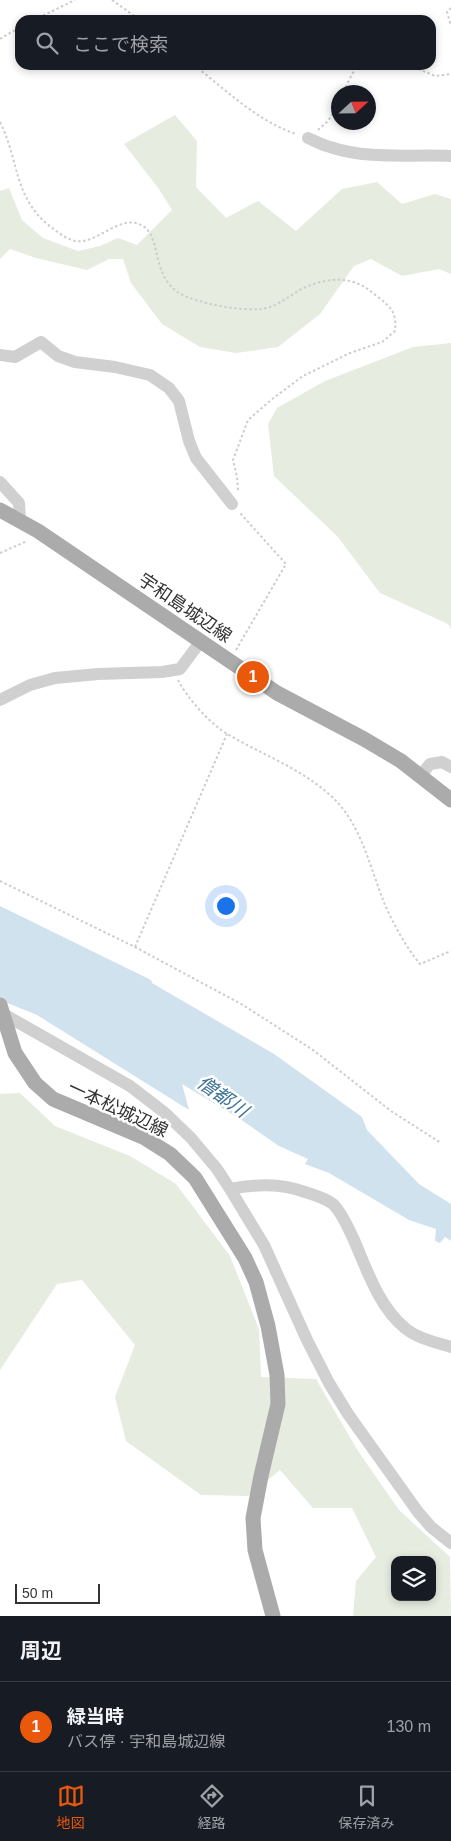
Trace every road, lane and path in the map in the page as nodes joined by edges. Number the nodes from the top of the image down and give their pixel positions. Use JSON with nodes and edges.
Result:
{"nodes":[{"id":1,"x":75,"y":0,"type":"edge"},
{"id":2,"x":112,"y":0,"type":"edge"},
{"id":3,"x":451,"y":8,"type":"edge"},
{"id":4,"x":44,"y":15,"type":"edge"},
{"id":5,"x":133,"y":15,"type":"edge"},
{"id":6,"x":451,"y":26,"type":"edge"},
{"id":7,"x":15,"y":30,"type":"edge"},
{"id":8,"x":0,"y":39,"type":"edge"},
{"id":9,"x":200,"y":70,"type":"edge"},
{"id":10,"x":354,"y":70,"type":"edge"},
{"id":11,"x":421,"y":70,"type":"edge"},
{"id":12,"x":451,"y":74,"type":"edge"},
{"id":13,"x":347,"y":85,"type":"edge"},
{"id":14,"x":331,"y":116,"type":"edge"},
{"id":15,"x":0,"y":122,"type":"edge"},
{"id":16,"x":308,"y":138,"type":"junction"},
{"id":17,"x":451,"y":156,"type":"edge"},
{"id":18,"x":0,"y":355,"type":"edge"},
{"id":19,"x":0,"y":482,"type":"edge"},
{"id":20,"x":232,"y":504,"type":"junction"},
{"id":21,"x":0,"y":510,"type":"edge"},
{"id":22,"x":20,"y":520,"type":"junction"},
{"id":23,"x":38,"y":531,"type":"junction"},
{"id":24,"x":0,"y":553,"type":"edge"},
{"id":25,"x":201,"y":641,"type":"junction"},
{"id":26,"x":231,"y":661,"type":"junction"},
{"id":27,"x":172,"y":670,"type":"junction"},
{"id":28,"x":0,"y":700,"type":"edge"},
{"id":29,"x":227,"y":734,"type":"junction"},
{"id":30,"x":451,"y":767,"type":"edge"},
{"id":31,"x":421,"y":775,"type":"junction"},
{"id":32,"x":451,"y":800,"type":"edge"},
{"id":33,"x":0,"y":881,"type":"edge"},
{"id":34,"x":135,"y":947,"type":"junction"},
{"id":35,"x":451,"y":951,"type":"edge"},
{"id":36,"x":1,"y":1010,"type":"edge"},
{"id":37,"x":441,"y":1143,"type":"dead end"},
{"id":38,"x":230,"y":1189,"type":"junction"},
{"id":39,"x":451,"y":1347,"type":"edge"},
{"id":40,"x":451,"y":1543,"type":"edge"},
{"id":41,"x":273,"y":1616,"type":"edge"}],
"edges":[{"from":1,"to":4,"type":"path"},
{"from":2,"to":5,"type":"path"},
{"from":3,"to":6,"type":"path"},
{"from":7,"to":8,"type":"path"},
{"from":9,"to":16,"type":"path"},
{"from":10,"to":13,"type":"path"},
{"from":11,"to":12,"type":"path"},
{"from":14,"to":16,"type":"path"},
{"from":15,"to":20,"type":"path"},
{"from":16,"to":17,"type":"street"},
{"from":18,"to":20,"type":"street"},
{"from":19,"to":22,"type":"street"},
{"from":20,"to":26,"type":"path"},
{"from":21,"to":22,"type":"main road","name":"宇和島城辺線"},
{"from":22,"to":23,"type":"main road","name":"宇和島城辺線"},
{"from":23,"to":24,"type":"path"},
{"from":23,"to":25,"type":"main road","name":"宇和島城辺線"},
{"from":25,"to":26,"type":"main road","name":"宇和島城辺線"},
{"from":25,"to":27,"type":"street"},
{"from":26,"to":31,"type":"main road","name":"宇和島城辺線"},
{"from":27,"to":28,"type":"street"},
{"from":27,"to":29,"type":"path"},
{"from":29,"to":34,"type":"path"},
{"from":29,"to":35,"type":"path"},
{"from":30,"to":31,"type":"street"},
{"from":31,"to":32,"type":"main road","name":"宇和島城辺線"},
{"from":33,"to":34,"type":"path"},
{"from":34,"to":37,"type":"path"},
{"from":36,"to":38,"type":"street"},
{"from":36,"to":41,"type":"main road","name":"一本松城辺線"},
{"from":38,"to":39,"type":"street"},
{"from":38,"to":40,"type":"street"}]}
